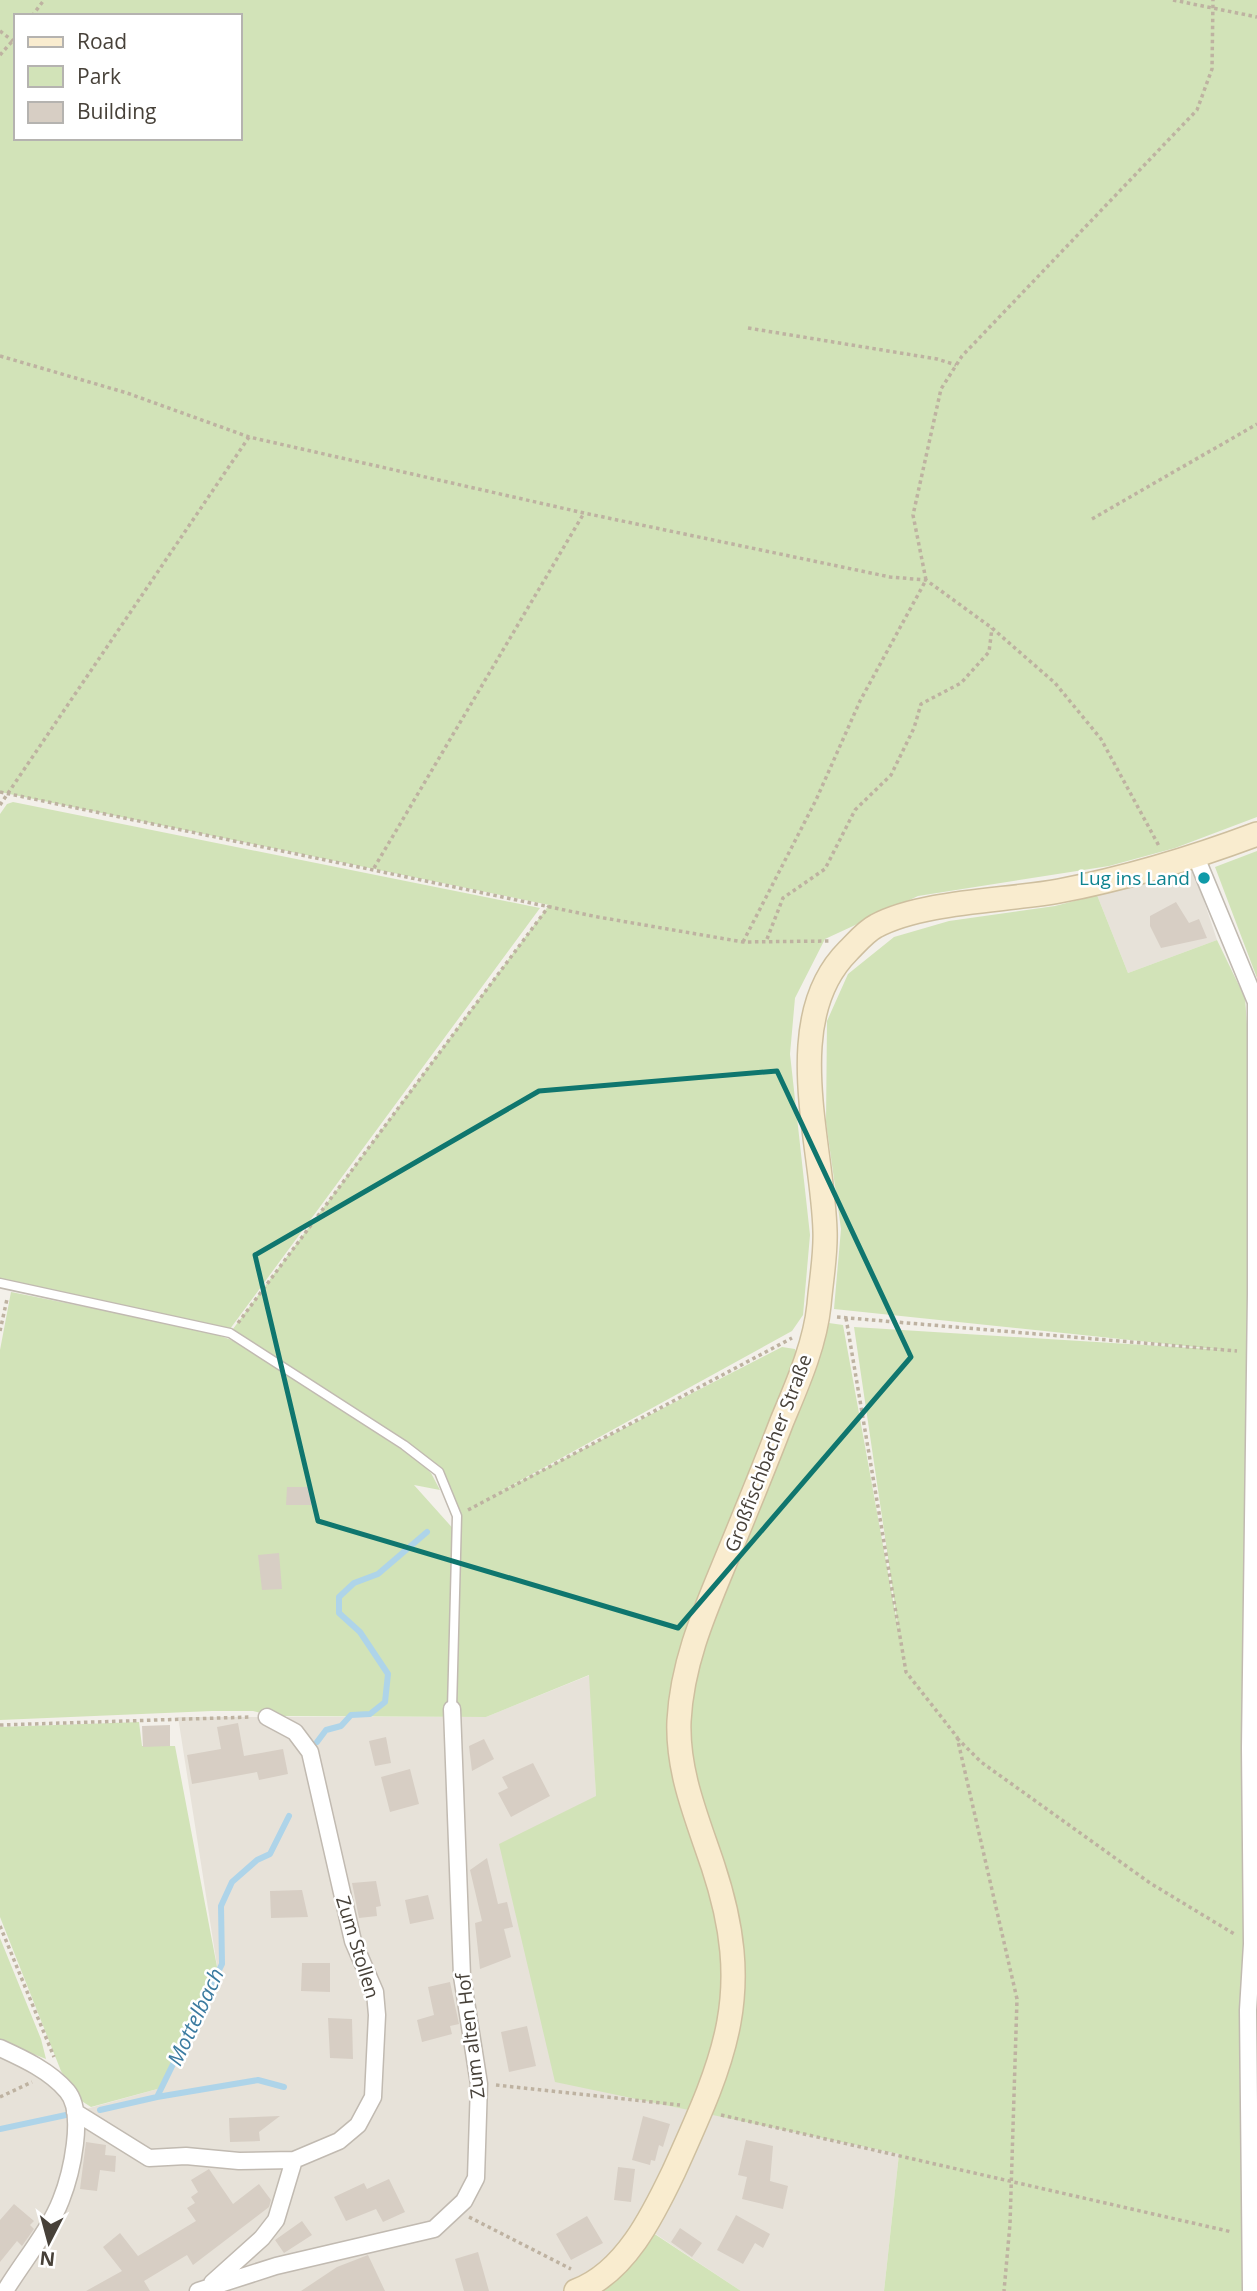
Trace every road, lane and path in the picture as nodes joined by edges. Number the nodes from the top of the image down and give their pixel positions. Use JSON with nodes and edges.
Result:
{"nodes":[{"id":1,"x":1172,"y":0,"type":"edge"},
{"id":2,"x":1213,"y":0,"type":"edge"},
{"id":3,"x":1213,"y":8,"type":"junction"},
{"id":4,"x":1257,"y":17,"type":"edge"},
{"id":5,"x":0,"y":31,"type":"edge"},
{"id":6,"x":14,"y":39,"type":"edge"},
{"id":7,"x":0,"y":55,"type":"edge"},
{"id":8,"x":748,"y":328,"type":"dead end"},
{"id":9,"x":0,"y":356,"type":"edge"},
{"id":10,"x":956,"y":365,"type":"junction"},
{"id":11,"x":1257,"y":424,"type":"edge"},
{"id":12,"x":249,"y":437,"type":"junction"},
{"id":13,"x":584,"y":513,"type":"junction"},
{"id":14,"x":1092,"y":519,"type":"dead end"},
{"id":15,"x":926,"y":580,"type":"junction"},
{"id":16,"x":992,"y":628,"type":"junction"},
{"id":17,"x":0,"y":792,"type":"edge"},
{"id":18,"x":8,"y":794,"type":"junction"},
{"id":19,"x":0,"y":805,"type":"edge"},
{"id":20,"x":1257,"y":834,"type":"edge"},
{"id":21,"x":1196,"y":857,"type":"junction"},
{"id":22,"x":1168,"y":864,"type":"junction"},
{"id":23,"x":374,"y":869,"type":"junction"},
{"id":24,"x":550,"y":905,"type":"junction"},
{"id":25,"x":767,"y":940,"type":"junction"},
{"id":26,"x":743,"y":942,"type":"junction"},
{"id":27,"x":845,"y":953,"type":"junction"},
{"id":28,"x":0,"y":1283,"type":"edge"},
{"id":29,"x":10,"y":1284,"type":"junction"},
{"id":30,"x":0,"y":1331,"type":"edge"},
{"id":31,"x":230,"y":1333,"type":"junction"},
{"id":32,"x":811,"y":1339,"type":"junction"},
{"id":33,"x":1254,"y":1352,"type":"junction"},
{"id":34,"x":457,"y":1516,"type":"junction"},
{"id":35,"x":452,"y":1709,"type":"joint"},
{"id":36,"x":267,"y":1717,"type":"joint"},
{"id":37,"x":0,"y":1725,"type":"edge"},
{"id":38,"x":957,"y":1737,"type":"junction"},
{"id":39,"x":0,"y":1926,"type":"edge"},
{"id":40,"x":1252,"y":1944,"type":"junction"},
{"id":41,"x":0,"y":2048,"type":"edge"},
{"id":42,"x":48,"y":2075,"type":"junction"},
{"id":43,"x":479,"y":2084,"type":"junction"},
{"id":44,"x":0,"y":2097,"type":"edge"},
{"id":45,"x":702,"y":2111,"type":"junction"},
{"id":46,"x":75,"y":2112,"type":"junction"},
{"id":47,"x":295,"y":2160,"type":"junction"},
{"id":48,"x":1011,"y":2182,"type":"junction"},
{"id":49,"x":455,"y":2210,"type":"junction"},
{"id":50,"x":1251,"y":2237,"type":"junction"},
{"id":51,"x":585,"y":2286,"type":"edge"},
{"id":52,"x":203,"y":2290,"type":"edge"},
{"id":53,"x":5,"y":2291,"type":"edge"},
{"id":54,"x":1004,"y":2291,"type":"edge"},
{"id":55,"x":1251,"y":2291,"type":"edge"}],
"edges":[{"from":1,"to":3,"type":"path"},
{"from":2,"to":3,"type":"path"},
{"from":3,"to":4,"type":"path"},
{"from":3,"to":10,"type":"path"},
{"from":5,"to":6,"type":"path"},
{"from":6,"to":7,"type":"path"},
{"from":8,"to":10,"type":"path"},
{"from":9,"to":12,"type":"path"},
{"from":10,"to":15,"type":"path"},
{"from":11,"to":14,"type":"path"},
{"from":12,"to":13,"type":"path"},
{"from":12,"to":18,"type":"path"},
{"from":13,"to":15,"type":"path"},
{"from":13,"to":23,"type":"path"},
{"from":15,"to":16,"type":"path"},
{"from":15,"to":26,"type":"path"},
{"from":16,"to":22,"type":"path"},
{"from":16,"to":25,"type":"path"},
{"from":17,"to":18,"type":"path"},
{"from":18,"to":19,"type":"path"},
{"from":18,"to":23,"type":"path"},
{"from":20,"to":21,"type":"main road","name":"Großfischbacher Straße"},
{"from":21,"to":22,"type":"main road","name":"Großfischbacher Straße"},
{"from":21,"to":33,"type":"street"},
{"from":22,"to":27,"type":"main road","name":"Großfischbacher Straße"},
{"from":23,"to":24,"type":"path"},
{"from":24,"to":26,"type":"path"},
{"from":24,"to":31,"type":"path"},
{"from":25,"to":26,"type":"path"},
{"from":25,"to":27,"type":"path"},
{"from":27,"to":32,"type":"main road","name":"Großfischbacher Straße"},
{"from":28,"to":29,"type":"lane"},
{"from":29,"to":30,"type":"path"},
{"from":29,"to":31,"type":"lane"},
{"from":31,"to":34,"type":"lane"},
{"from":32,"to":34,"type":"path"},
{"from":32,"to":45,"type":"main road","name":"Großfischbacher Straße"},
{"from":33,"to":38,"type":"path"},
{"from":33,"to":40,"type":"street"},
{"from":34,"to":35,"type":"lane"},
{"from":35,"to":43,"type":"street","name":"Zum alten Hof"},
{"from":36,"to":37,"type":"path"},
{"from":36,"to":47,"type":"street","name":"Zum Stollen"},
{"from":38,"to":40,"type":"path"},
{"from":38,"to":48,"type":"path"},
{"from":39,"to":42,"type":"path"},
{"from":40,"to":50,"type":"street"},
{"from":41,"to":42,"type":"street"},
{"from":42,"to":44,"type":"path"},
{"from":42,"to":46,"type":"street"},
{"from":43,"to":45,"type":"path"},
{"from":43,"to":49,"type":"street","name":"Zum alten Hof"},
{"from":45,"to":48,"type":"path"},
{"from":45,"to":51,"type":"main road","name":"Großfischbacher Straße"},
{"from":46,"to":47,"type":"street","name":"Zum Stollen"},
{"from":46,"to":53,"type":"street"},
{"from":47,"to":52,"type":"street"},
{"from":48,"to":50,"type":"path"},
{"from":48,"to":54,"type":"path"},
{"from":49,"to":51,"type":"path"},
{"from":49,"to":52,"type":"street","name":"Zum alten Hof"},
{"from":50,"to":55,"type":"street"}]}
